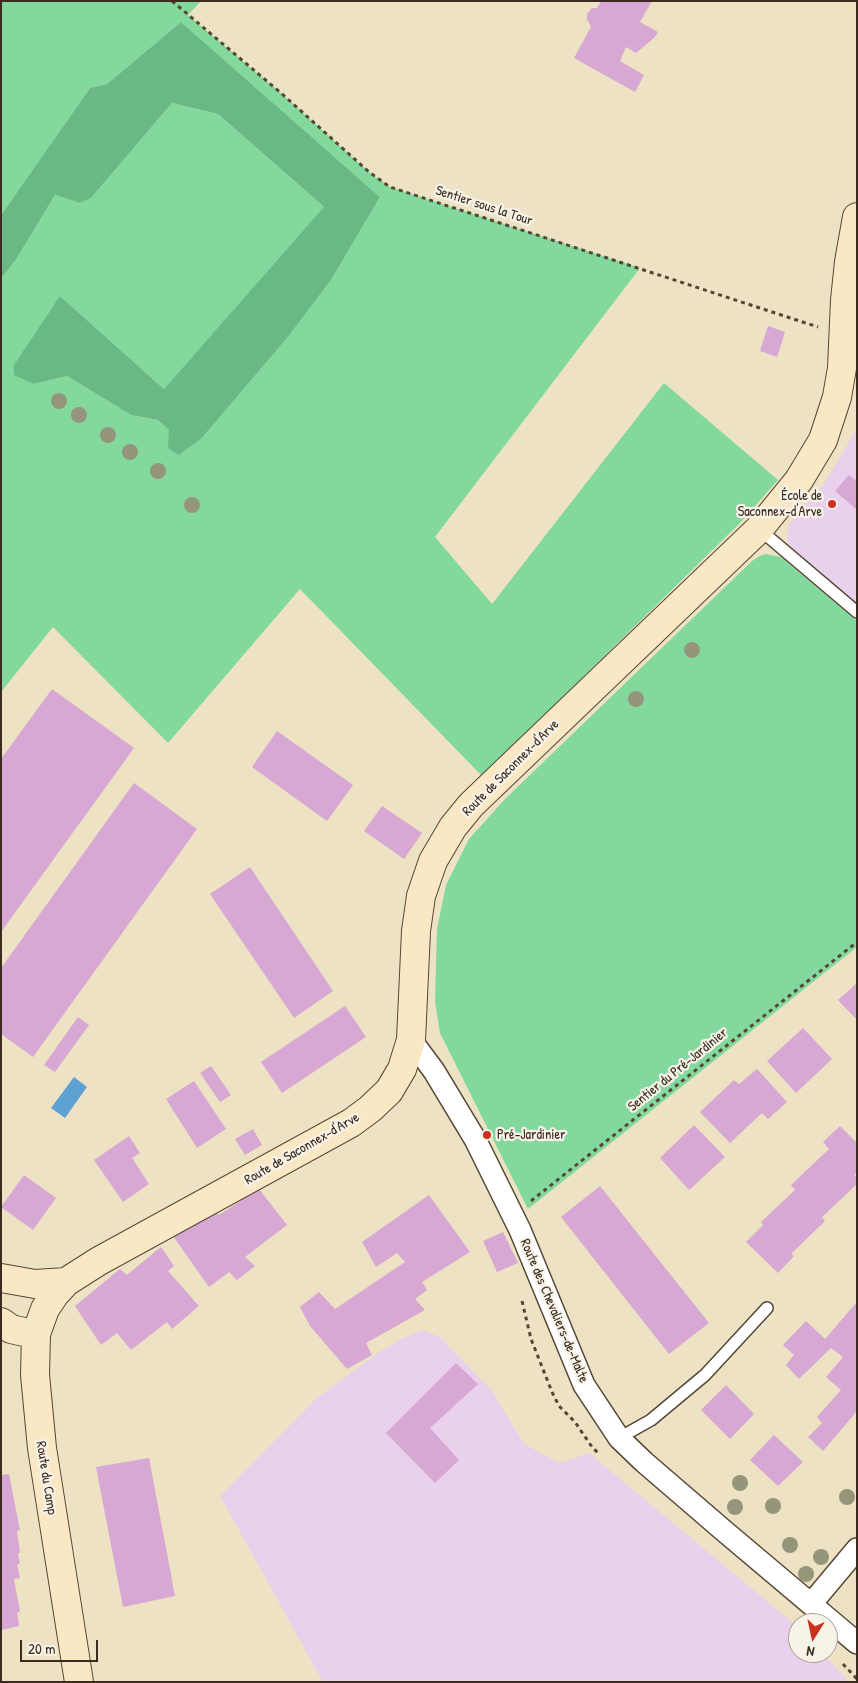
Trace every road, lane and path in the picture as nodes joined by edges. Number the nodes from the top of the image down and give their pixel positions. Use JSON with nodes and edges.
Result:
{"nodes":[{"id":1,"x":172,"y":1,"type":"edge"},
{"id":2,"x":857,"y":217,"type":"edge"},
{"id":3,"x":844,"y":335,"type":"junction"},
{"id":4,"x":759,"y":529,"type":"junction"},
{"id":5,"x":857,"y":612,"type":"edge"},
{"id":6,"x":857,"y":942,"type":"edge"},
{"id":7,"x":411,"y":1040,"type":"junction"},
{"id":8,"x":513,"y":1215,"type":"junction"},
{"id":9,"x":1,"y":1278,"type":"edge"},
{"id":10,"x":66,"y":1282,"type":"junction"},
{"id":11,"x":767,"y":1308,"type":"dead end"},
{"id":12,"x":1,"y":1322,"type":"edge"},
{"id":13,"x":36,"y":1334,"type":"junction"},
{"id":14,"x":619,"y":1438,"type":"junction"},
{"id":15,"x":857,"y":1549,"type":"edge"},
{"id":16,"x":812,"y":1604,"type":"junction"},
{"id":17,"x":857,"y":1643,"type":"edge"},
{"id":18,"x":78,"y":1682,"type":"edge"}],
"edges":[{"from":1,"to":3,"type":"path","name":"Sentier sous la Tour"},
{"from":2,"to":3,"type":"street","name":"Route de Saconnex-d'Arve"},
{"from":3,"to":4,"type":"street","name":"Route de Saconnex-d'Arve"},
{"from":4,"to":5,"type":"lane"},
{"from":4,"to":7,"type":"street","name":"Route de Saconnex-d'Arve"},
{"from":6,"to":8,"type":"path","name":"Sentier du Pré-Jardinier"},
{"from":7,"to":8,"type":"street","name":"Route des Chevaliers-de-Malte"},
{"from":7,"to":10,"type":"street","name":"Route de Saconnex-d'Arve"},
{"from":8,"to":14,"type":"street","name":"Route des Chevaliers-de-Malte"},
{"from":9,"to":10,"type":"street","name":"Route de Saconnex-d'Arve"},
{"from":10,"to":13,"type":"street","name":"Route du Camp"},
{"from":11,"to":14,"type":"lane"},
{"from":12,"to":13,"type":"street"},
{"from":13,"to":18,"type":"street","name":"Route du Camp"},
{"from":14,"to":16,"type":"street","name":"Route des Chevaliers-de-Malte"},
{"from":15,"to":16,"type":"street"},
{"from":16,"to":17,"type":"street","name":"Route des Chevaliers-de-Malte"}]}
